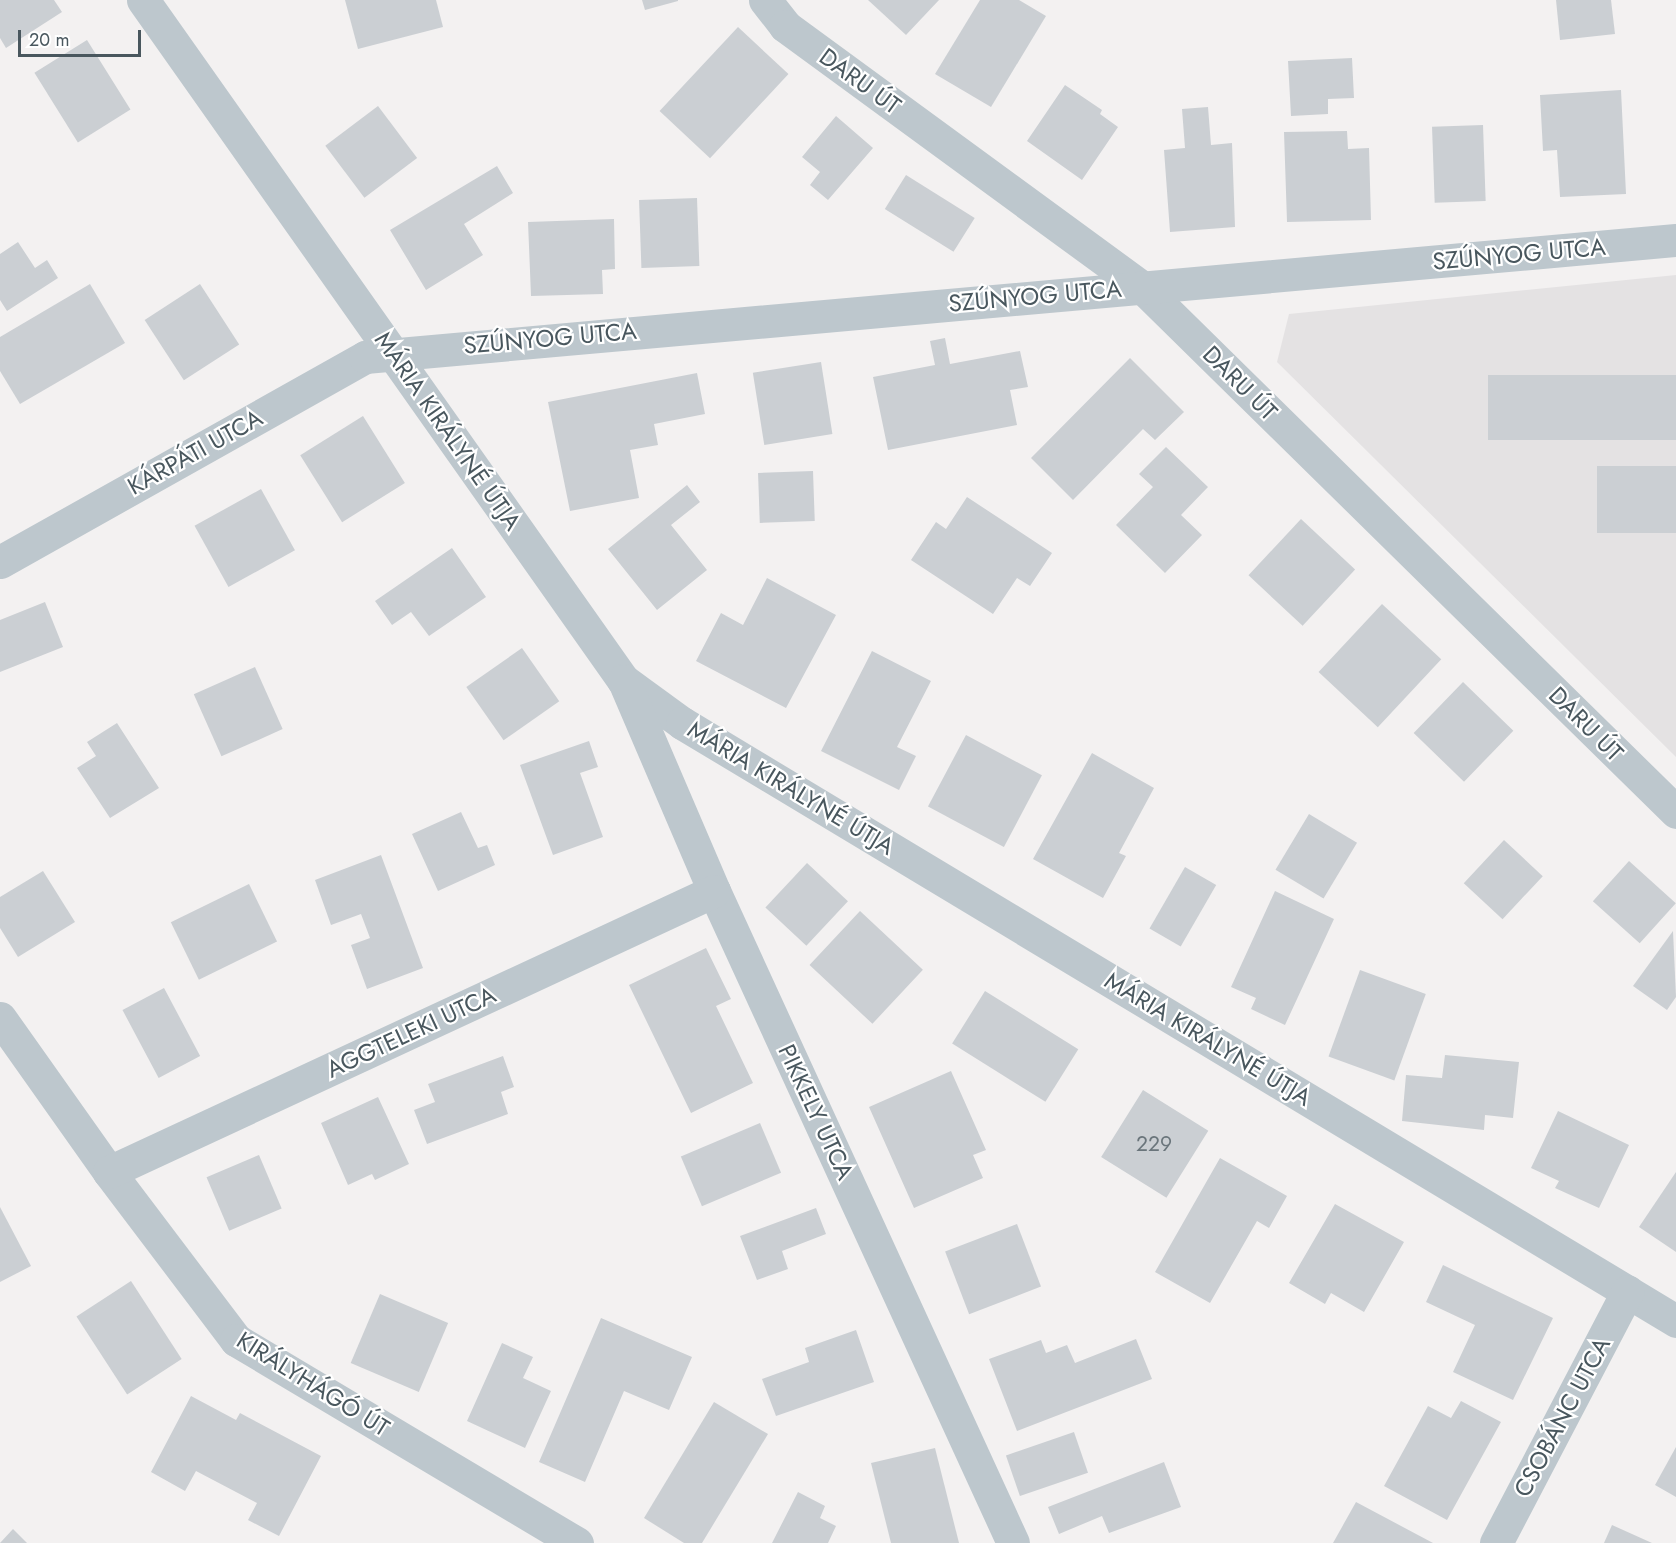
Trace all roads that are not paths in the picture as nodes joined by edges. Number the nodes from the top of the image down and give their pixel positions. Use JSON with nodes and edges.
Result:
{"nodes":[{"id":1,"x":143,"y":0,"type":"edge"},
{"id":2,"x":765,"y":0,"type":"edge"},
{"id":3,"x":1676,"y":240,"type":"edge"},
{"id":4,"x":1142,"y":287,"type":"junction"},
{"id":5,"x":393,"y":352,"type":"junction"},
{"id":6,"x":0,"y":562,"type":"edge"},
{"id":7,"x":623,"y":680,"type":"junction"},
{"id":8,"x":1676,"y":813,"type":"edge"},
{"id":9,"x":714,"y":891,"type":"junction"},
{"id":10,"x":0,"y":1018,"type":"edge"},
{"id":11,"x":109,"y":1172,"type":"junction"},
{"id":12,"x":1628,"y":1291,"type":"junction"},
{"id":13,"x":1676,"y":1321,"type":"edge"},
{"id":14,"x":532,"y":1530,"type":"edge"},
{"id":15,"x":577,"y":1543,"type":"edge"},
{"id":16,"x":1013,"y":1543,"type":"edge"},
{"id":17,"x":1496,"y":1543,"type":"edge"}],
"edges":[{"from":1,"to":5,"type":"street","name":"MÁRIA KIRÁLYNÉ ÚTJA"},
{"from":2,"to":4,"type":"street","name":"DARU ÚT"},
{"from":3,"to":4,"type":"street","name":"SZÚNYOG UTCA"},
{"from":4,"to":5,"type":"street","name":"SZÚNYOG UTCA"},
{"from":4,"to":8,"type":"street","name":"DARU ÚT"},
{"from":5,"to":6,"type":"street","name":"KÁRPÁTI UTCA"},
{"from":5,"to":7,"type":"street","name":"MÁRIA KIRÁLYNÉ ÚTJA"},
{"from":7,"to":9,"type":"street","name":"PIKKELY UTCA"},
{"from":7,"to":12,"type":"street","name":"MÁRIA KIRÁLYNÉ ÚTJA"},
{"from":9,"to":11,"type":"street","name":"AGGTELEKI UTCA"},
{"from":9,"to":16,"type":"street","name":"PIKKELY UTCA"},
{"from":10,"to":11,"type":"street","name":"KIRÁLYHÁGÓ ÚT"},
{"from":11,"to":14,"type":"street","name":"KIRÁLYHÁGÓ ÚT"},
{"from":12,"to":13,"type":"street","name":"MÁRIA KIRÁLYNÉ ÚTJA"},
{"from":12,"to":17,"type":"street","name":"CSOBÁNC UTCA"},
{"from":14,"to":15,"type":"street","name":"KIRÁLYHÁGÓ ÚT"}]}
